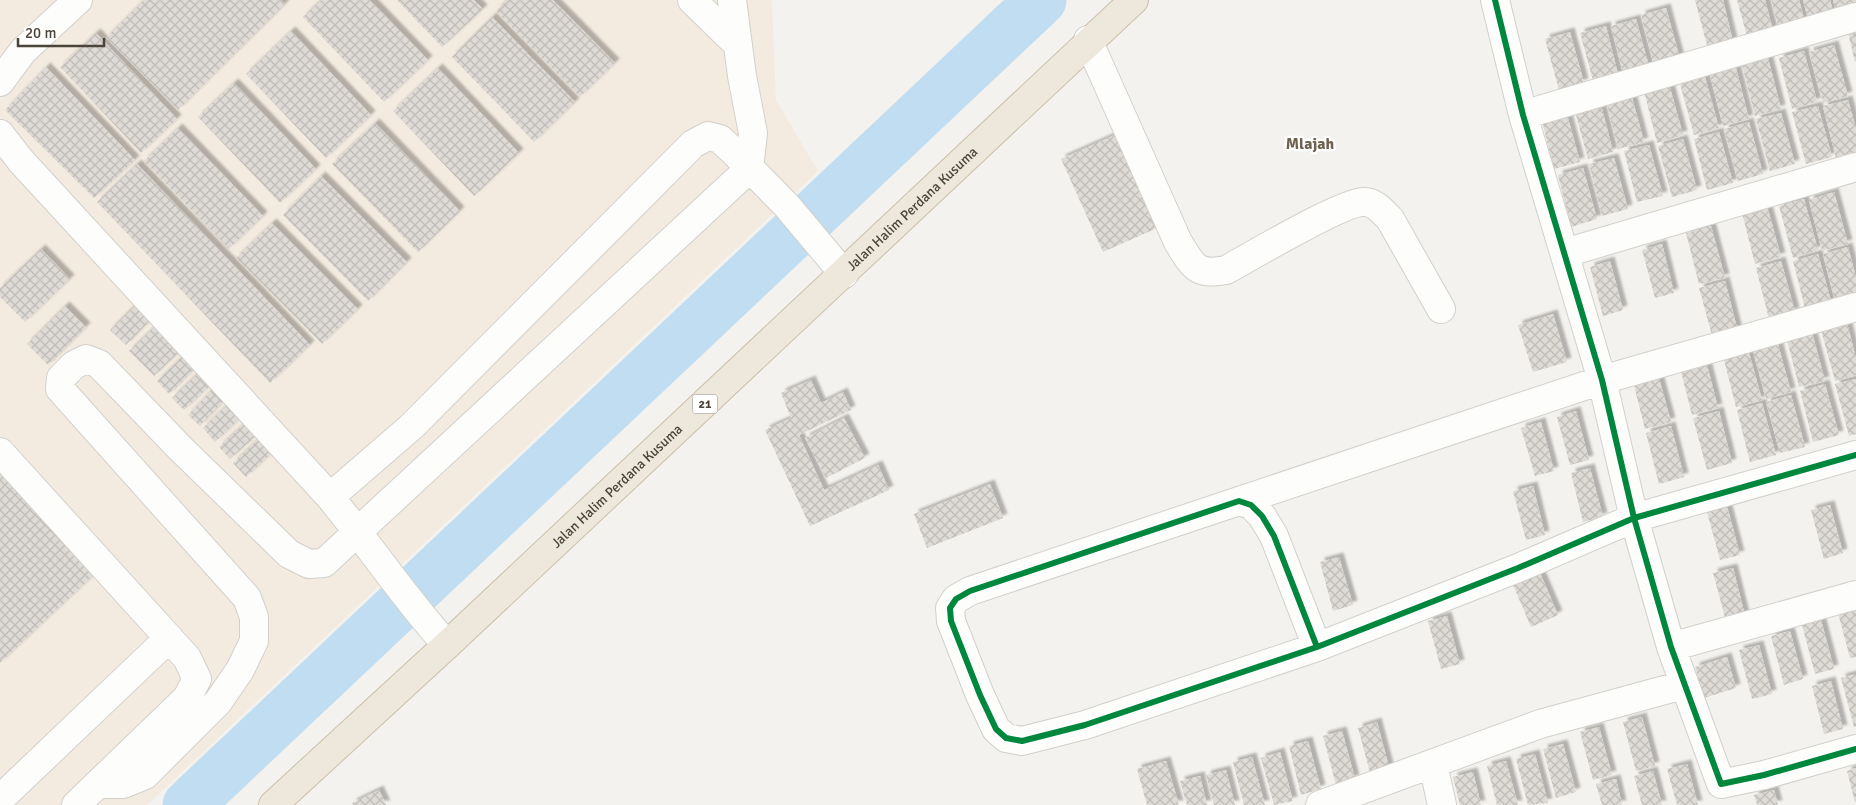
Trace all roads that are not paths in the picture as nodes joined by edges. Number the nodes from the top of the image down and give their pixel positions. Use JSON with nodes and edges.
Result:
{"nodes":[{"id":1,"x":78,"y":0,"type":"edge"},
{"id":2,"x":692,"y":0,"type":"edge"},
{"id":3,"x":732,"y":0,"type":"edge"},
{"id":4,"x":1134,"y":0,"type":"edge"},
{"id":5,"x":1495,"y":0,"type":"edge"},
{"id":6,"x":1856,"y":17,"type":"edge"},
{"id":7,"x":1088,"y":40,"type":"junction"},
{"id":8,"x":738,"y":45,"type":"junction"},
{"id":9,"x":0,"y":82,"type":"edge"},
{"id":10,"x":1523,"y":115,"type":"junction"},
{"id":11,"x":0,"y":134,"type":"edge"},
{"id":12,"x":1856,"y":167,"type":"edge"},
{"id":13,"x":750,"y":169,"type":"junction"},
{"id":14,"x":1565,"y":253,"type":"junction"},
{"id":15,"x":844,"y":274,"type":"junction"},
{"id":16,"x":1856,"y":307,"type":"edge"},
{"id":17,"x":1441,"y":310,"type":"dead end"},
{"id":18,"x":1602,"y":380,"type":"junction"},
{"id":19,"x":0,"y":452,"type":"edge"},
{"id":20,"x":1856,"y":455,"type":"edge"},
{"id":21,"x":330,"y":497,"type":"junction"},
{"id":22,"x":1239,"y":500,"type":"junction"},
{"id":23,"x":1634,"y":518,"type":"junction"},
{"id":24,"x":358,"y":531,"type":"junction"},
{"id":25,"x":1856,"y":595,"type":"edge"},
{"id":26,"x":169,"y":638,"type":"junction"},
{"id":27,"x":447,"y":645,"type":"junction"},
{"id":28,"x":1317,"y":647,"type":"junction"},
{"id":29,"x":1671,"y":647,"type":"junction"},
{"id":30,"x":1683,"y":684,"type":"junction"},
{"id":31,"x":1856,"y":749,"type":"edge"},
{"id":32,"x":1433,"y":764,"type":"junction"},
{"id":33,"x":99,"y":784,"type":"junction"},
{"id":34,"x":1720,"y":794,"type":"edge"},
{"id":35,"x":0,"y":798,"type":"edge"},
{"id":36,"x":76,"y":805,"type":"edge"},
{"id":37,"x":273,"y":805,"type":"edge"},
{"id":38,"x":1320,"y":805,"type":"edge"},
{"id":39,"x":1442,"y":805,"type":"edge"}],
"edges":[{"from":1,"to":9,"type":"street"},
{"from":2,"to":8,"type":"street"},
{"from":3,"to":8,"type":"street"},
{"from":4,"to":7,"type":"highway","name":"Jalan Halim Perdana Kusuma","number":"21"},
{"from":5,"to":10,"type":"street"},
{"from":6,"to":10,"type":"street"},
{"from":7,"to":15,"type":"highway","name":"Jalan Halim Perdana Kusuma","number":"21"},
{"from":7,"to":17,"type":"street"},
{"from":8,"to":13,"type":"street"},
{"from":10,"to":14,"type":"street"},
{"from":11,"to":21,"type":"street"},
{"from":12,"to":14,"type":"street"},
{"from":13,"to":15,"type":"street"},
{"from":13,"to":21,"type":"street"},
{"from":13,"to":24,"type":"street"},
{"from":14,"to":18,"type":"street"},
{"from":15,"to":27,"type":"highway","name":"Jalan Halim Perdana Kusuma","number":"21"},
{"from":16,"to":18,"type":"street"},
{"from":18,"to":22,"type":"street"},
{"from":18,"to":23,"type":"street"},
{"from":19,"to":26,"type":"street"},
{"from":20,"to":23,"type":"street"},
{"from":21,"to":24,"type":"street"},
{"from":22,"to":28,"type":"street"},
{"from":22,"to":28,"type":"street"},
{"from":23,"to":28,"type":"street"},
{"from":23,"to":29,"type":"street"},
{"from":24,"to":27,"type":"street"},
{"from":24,"to":33,"type":"street"},
{"from":25,"to":29,"type":"street"},
{"from":26,"to":33,"type":"street"},
{"from":26,"to":35,"type":"street"},
{"from":27,"to":37,"type":"highway","name":"Jalan Halim Perdana Kusuma","number":"21"},
{"from":29,"to":30,"type":"street"},
{"from":30,"to":32,"type":"street"},
{"from":30,"to":34,"type":"street"},
{"from":31,"to":34,"type":"street"},
{"from":32,"to":38,"type":"street"},
{"from":32,"to":39,"type":"street"},
{"from":33,"to":36,"type":"street"}]}
